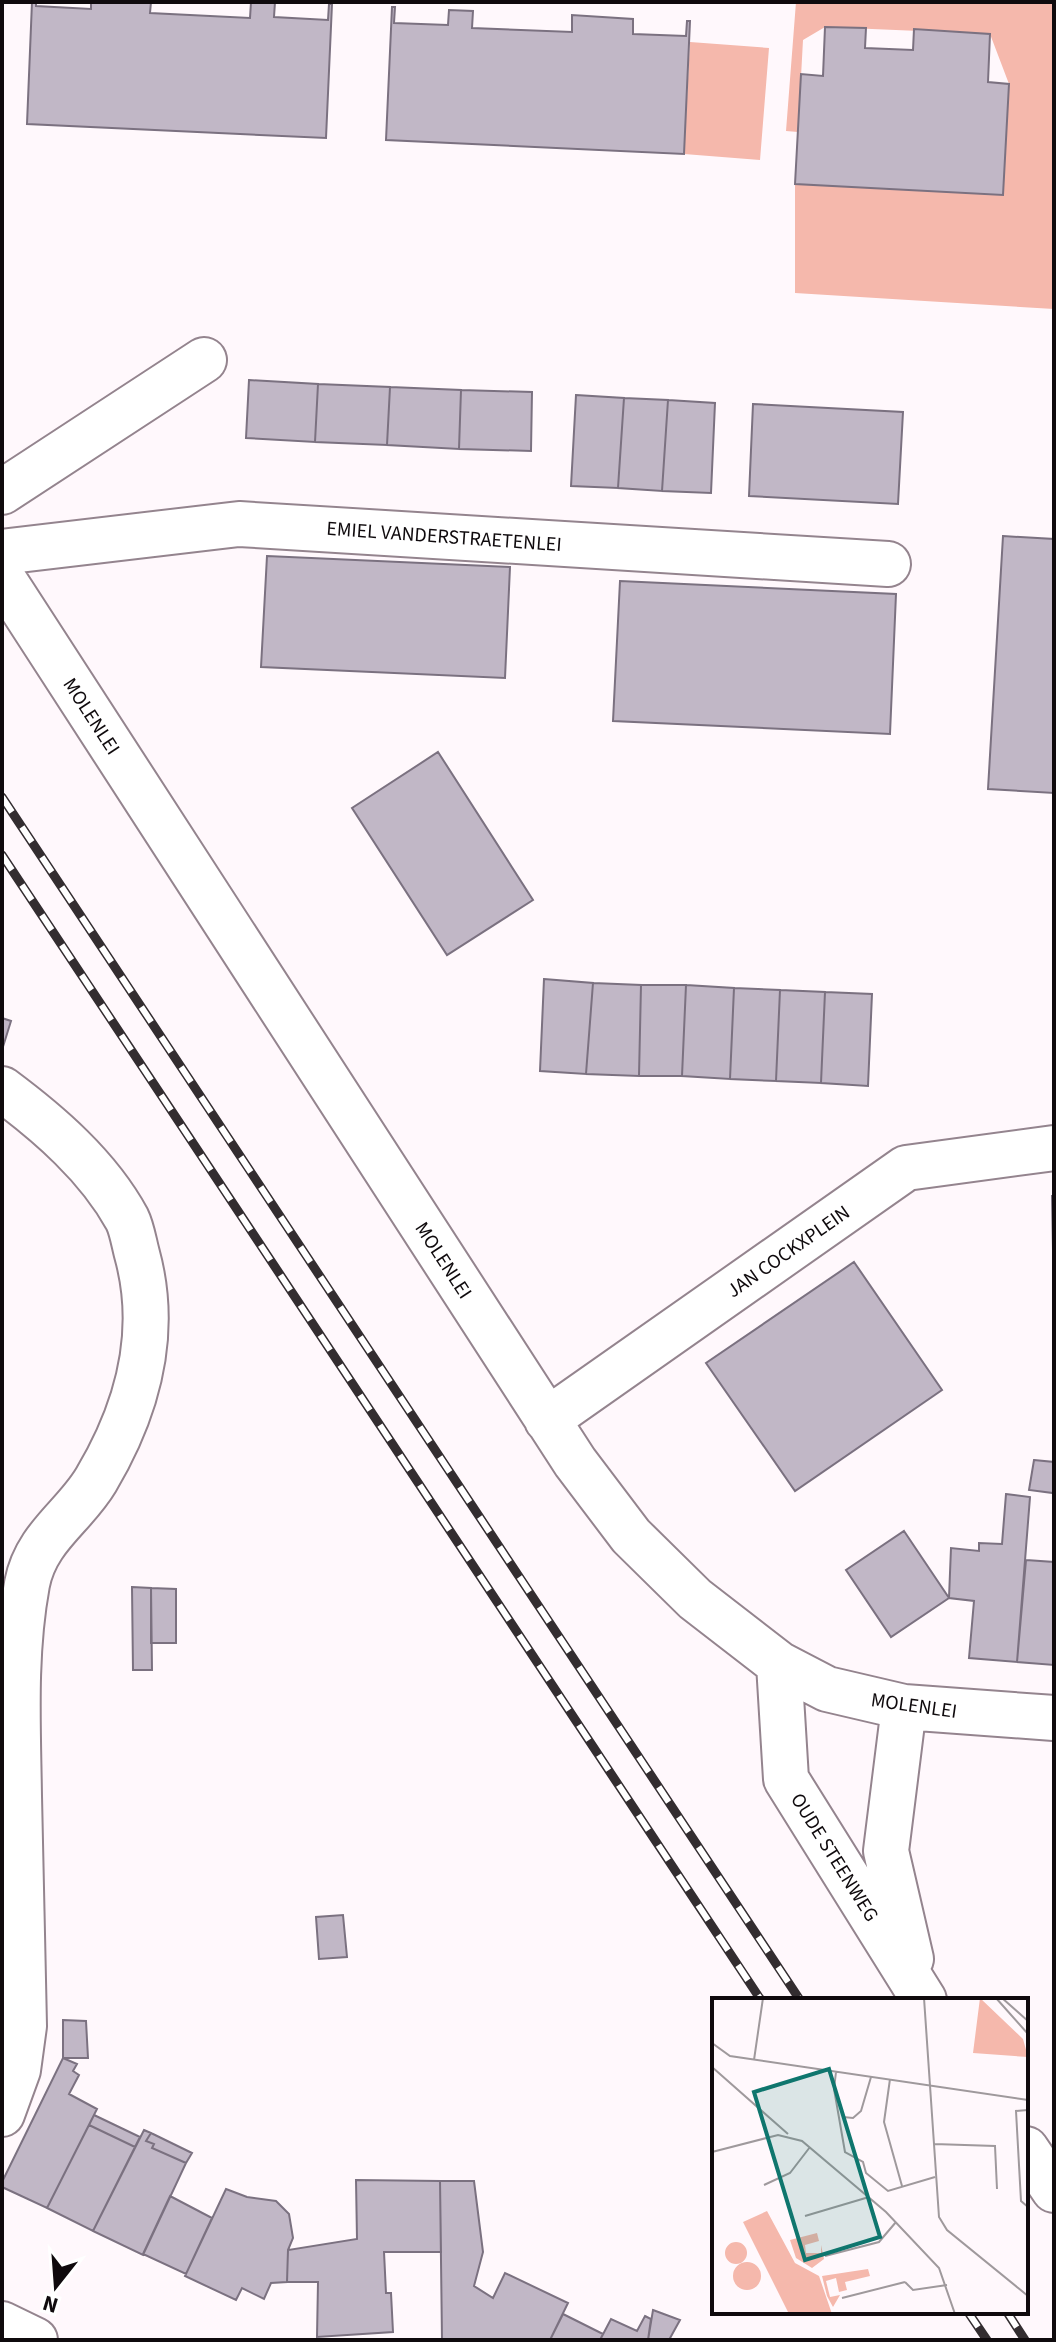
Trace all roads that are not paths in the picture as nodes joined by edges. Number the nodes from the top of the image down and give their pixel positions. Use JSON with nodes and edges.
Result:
{"nodes":[{"id":1,"x":204,"y":360,"type":"dead end"},
{"id":2,"x":2,"y":492,"type":"edge"},
{"id":3,"x":2,"y":552,"type":"edge"},
{"id":4,"x":888,"y":564,"type":"dead end"},
{"id":5,"x":2,"y":577,"type":"edge"},
{"id":6,"x":2,"y":1089,"type":"edge"},
{"id":7,"x":1054,"y":1148,"type":"edge"},
{"id":8,"x":547,"y":1420,"type":"junction"},
{"id":9,"x":779,"y":1664,"type":"junction"},
{"id":10,"x":9,"y":1681,"type":"edge"},
{"id":11,"x":904,"y":1707,"type":"junction"},
{"id":12,"x":1054,"y":1718,"type":"edge"},
{"id":13,"x":921,"y":1996,"type":"edge"},
{"id":14,"x":2,"y":2114,"type":"edge"},
{"id":15,"x":1028,"y":2152,"type":"edge"},
{"id":16,"x":1054,"y":2190,"type":"edge"},
{"id":17,"x":2,"y":2324,"type":"edge"},
{"id":18,"x":35,"y":2340,"type":"edge"}],
"edges":[{"from":1,"to":2,"type":"street"},
{"from":3,"to":4,"type":"street","name":"EMIEL VANDERSTRAETENLEI"},
{"from":5,"to":8,"type":"street","name":"MOLENLEI"},
{"from":6,"to":10,"type":"street"},
{"from":7,"to":8,"type":"street","name":"JAN COCKXPLEIN"},
{"from":8,"to":9,"type":"street","name":"MOLENLEI"},
{"from":9,"to":11,"type":"street","name":"MOLENLEI"},
{"from":9,"to":13,"type":"street","name":"OUDE STEENWEG"},
{"from":10,"to":14,"type":"street"},
{"from":11,"to":12,"type":"street","name":"MOLENLEI"},
{"from":11,"to":13,"type":"street","name":"OUDE STEENWEG"},
{"from":15,"to":16,"type":"street"},
{"from":17,"to":18,"type":"street"}]}
